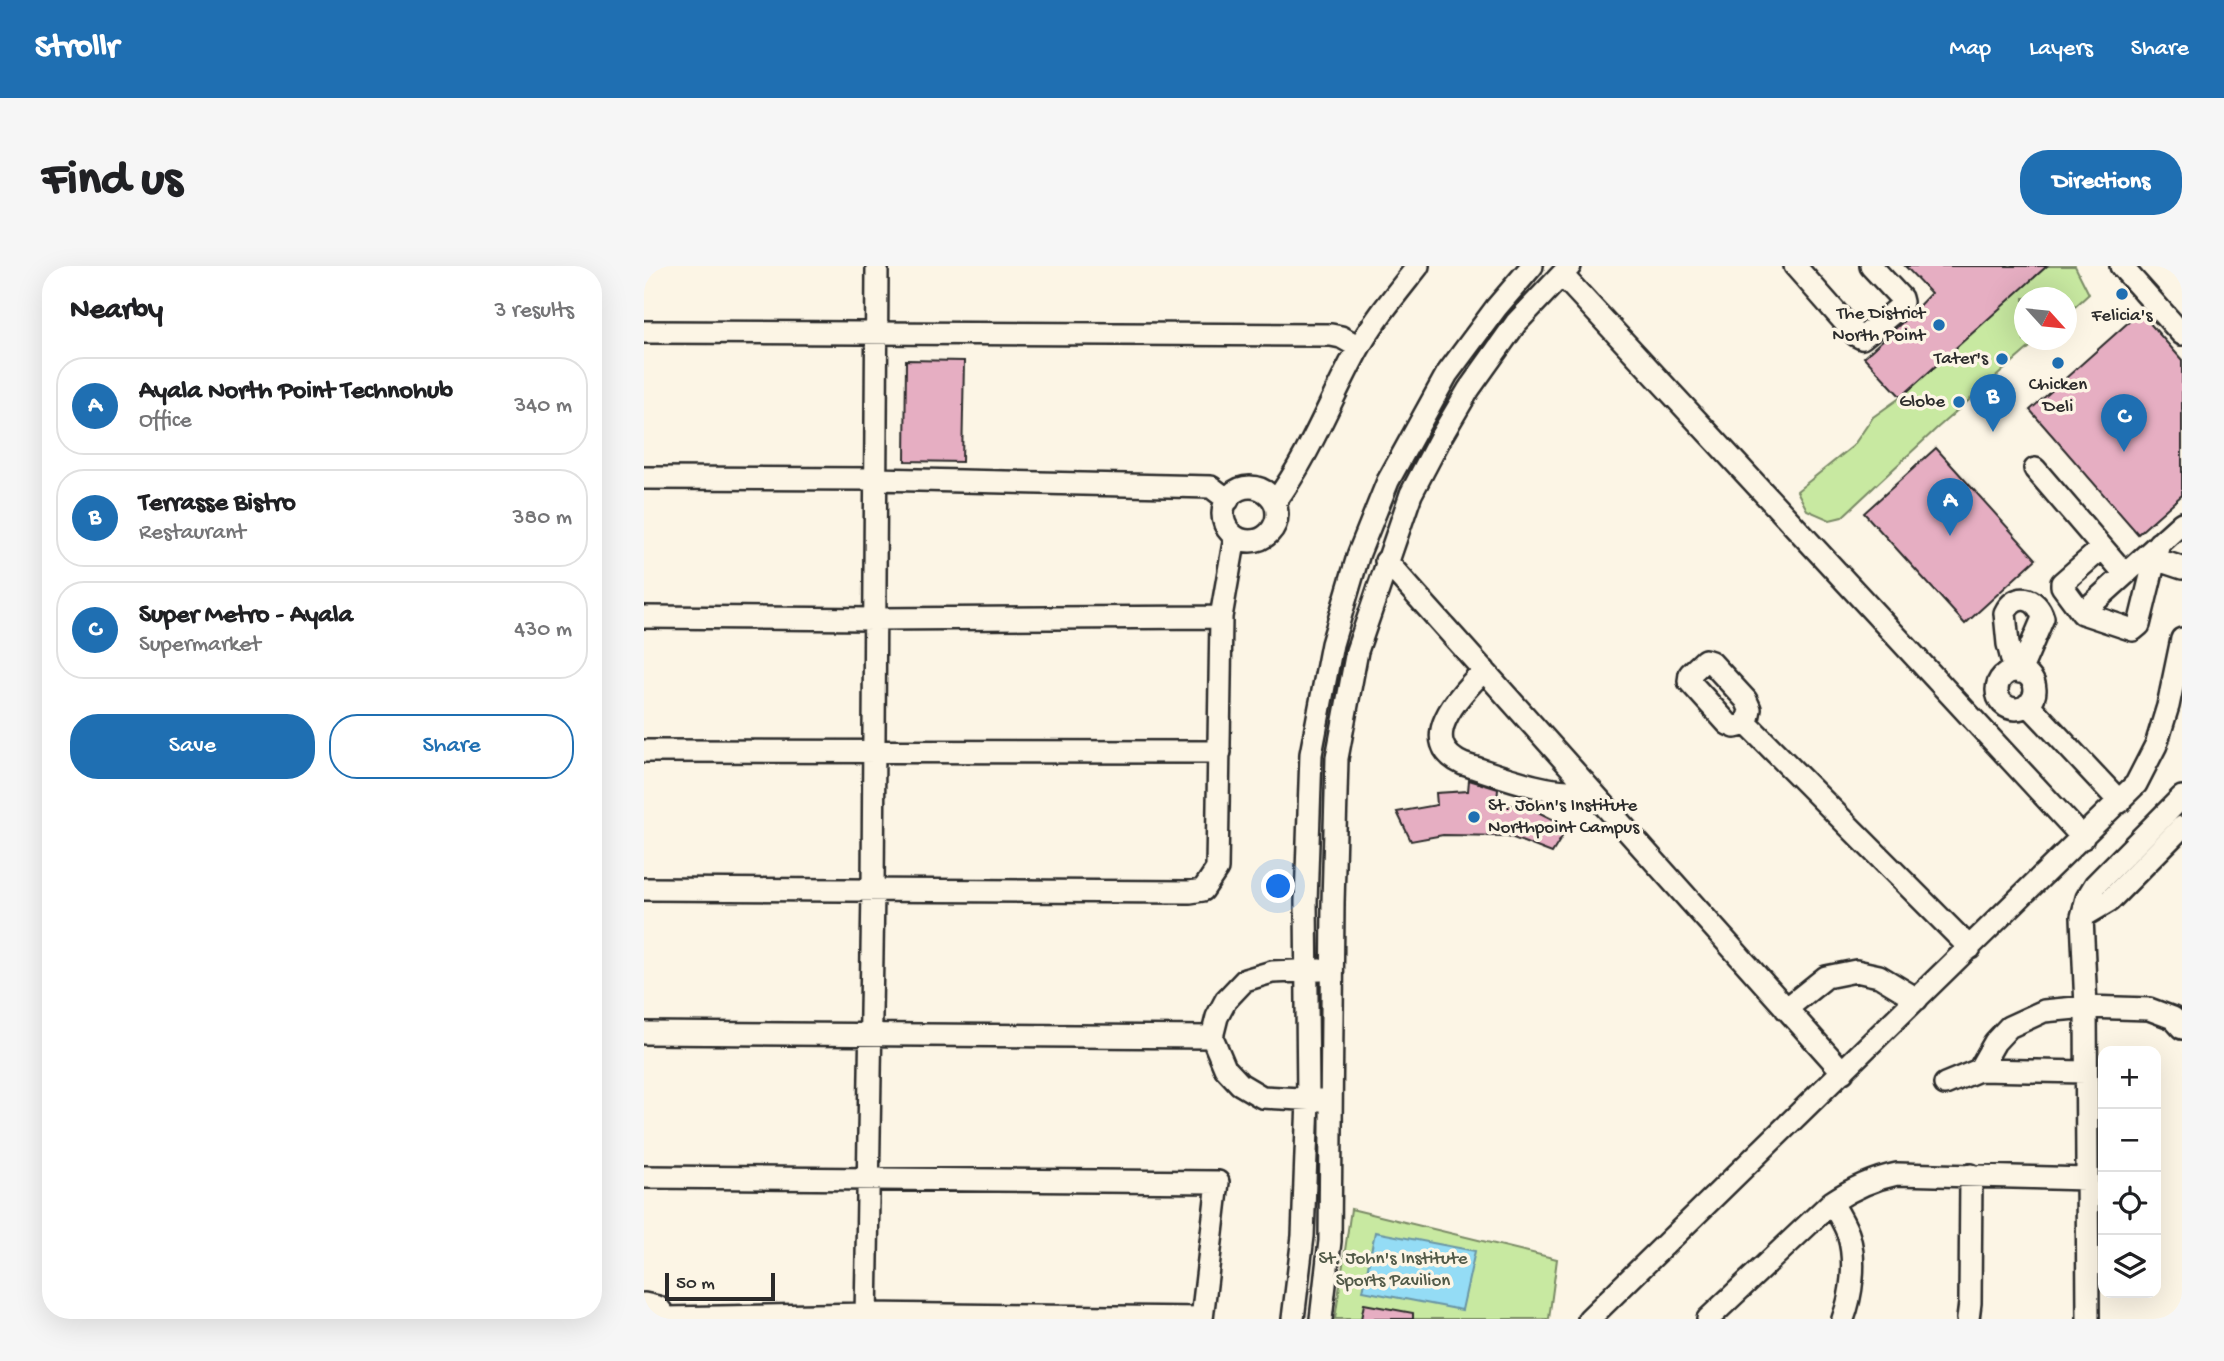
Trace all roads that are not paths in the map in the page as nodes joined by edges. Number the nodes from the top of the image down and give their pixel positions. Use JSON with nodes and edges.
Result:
{"nodes":[{"id":1,"x":877,"y":266,"type":"edge"},
{"id":2,"x":1418,"y":266,"type":"edge"},
{"id":3,"x":1532,"y":266,"type":"edge"},
{"id":4,"x":1795,"y":266,"type":"edge"},
{"id":5,"x":1871,"y":266,"type":"edge"},
{"id":6,"x":2120,"y":266,"type":"edge"},
{"id":7,"x":1566,"y":270,"type":"edge"},
{"id":8,"x":644,"y":332,"type":"edge"},
{"id":9,"x":878,"y":334,"type":"junction"},
{"id":10,"x":2182,"y":334,"type":"edge"},
{"id":11,"x":1359,"y":347,"type":"junction"},
{"id":12,"x":2035,"y":468,"type":"dead end"},
{"id":13,"x":644,"y":478,"type":"edge"},
{"id":14,"x":876,"y":479,"type":"junction"},
{"id":15,"x":1228,"y":500,"type":"junction"},
{"id":16,"x":1275,"y":502,"type":"junction"},
{"id":17,"x":2182,"y":523,"type":"edge"},
{"id":18,"x":1235,"y":537,"type":"junction"},
{"id":19,"x":2102,"y":548,"type":"junction"},
{"id":20,"x":2157,"y":551,"type":"junction"},
{"id":21,"x":1386,"y":561,"type":"junction"},
{"id":22,"x":2182,"y":568,"type":"edge"},
{"id":23,"x":2125,"y":574,"type":"junction"},
{"id":24,"x":2082,"y":613,"type":"junction"},
{"id":25,"x":644,"y":617,"type":"edge"},
{"id":26,"x":1221,"y":617,"type":"junction"},
{"id":27,"x":874,"y":619,"type":"junction"},
{"id":28,"x":2182,"y":639,"type":"edge"},
{"id":29,"x":1484,"y":670,"type":"junction"},
{"id":30,"x":1323,"y":686,"type":"junction"},
{"id":31,"x":1348,"y":691,"type":"junction"},
{"id":32,"x":2028,"y":704,"type":"junction"},
{"id":33,"x":1747,"y":723,"type":"dead end"},
{"id":34,"x":644,"y":751,"type":"edge"},
{"id":35,"x":874,"y":752,"type":"junction"},
{"id":36,"x":1220,"y":752,"type":"junction"},
{"id":37,"x":1584,"y":782,"type":"junction"},
{"id":38,"x":2182,"y":797,"type":"edge"},
{"id":39,"x":2120,"y":802,"type":"junction"},
{"id":40,"x":2179,"y":835,"type":"edge"},
{"id":41,"x":2083,"y":838,"type":"junction"},
{"id":42,"x":2125,"y":869,"type":"junction"},
{"id":43,"x":644,"y":889,"type":"edge"},
{"id":44,"x":873,"y":890,"type":"junction"},
{"id":45,"x":1970,"y":948,"type":"junction"},
{"id":46,"x":1308,"y":970,"type":"junction"},
{"id":47,"x":1332,"y":971,"type":"junction"},
{"id":48,"x":1917,"y":999,"type":"junction"},
{"id":49,"x":2086,"y":1007,"type":"junction"},
{"id":50,"x":1786,"y":1009,"type":"junction"},
{"id":51,"x":2182,"y":1028,"type":"edge"},
{"id":52,"x":644,"y":1033,"type":"edge"},
{"id":53,"x":871,"y":1036,"type":"junction"},
{"id":54,"x":1212,"y":1037,"type":"junction"},
{"id":55,"x":1979,"y":1070,"type":"junction"},
{"id":56,"x":1843,"y":1072,"type":"junction"},
{"id":57,"x":2085,"y":1072,"type":"junction"},
{"id":58,"x":1944,"y":1084,"type":"dead end"},
{"id":59,"x":1308,"y":1099,"type":"junction"},
{"id":60,"x":1332,"y":1100,"type":"junction"},
{"id":61,"x":1971,"y":1175,"type":"junction"},
{"id":62,"x":644,"y":1177,"type":"edge"},
{"id":63,"x":869,"y":1180,"type":"junction"},
{"id":64,"x":2086,"y":1180,"type":"junction"},
{"id":65,"x":1832,"y":1202,"type":"junction"},
{"id":66,"x":644,"y":1304,"type":"edge"},
{"id":67,"x":866,"y":1317,"type":"edge"},
{"id":68,"x":1202,"y":1318,"type":"edge"},
{"id":69,"x":667,"y":1319,"type":"edge"},
{"id":70,"x":1293,"y":1319,"type":"edge"},
{"id":71,"x":1321,"y":1319,"type":"edge"},
{"id":72,"x":1589,"y":1319,"type":"edge"},
{"id":73,"x":1708,"y":1319,"type":"edge"},
{"id":74,"x":1843,"y":1319,"type":"edge"},
{"id":75,"x":1968,"y":1319,"type":"edge"},
{"id":76,"x":2088,"y":1319,"type":"edge"}],
"edges":[{"from":1,"to":9,"type":"street"},
{"from":2,"to":11,"type":"street"},
{"from":3,"to":30,"type":"street"},
{"from":4,"to":5,"type":"street"},
{"from":6,"to":10,"type":"street"},
{"from":7,"to":21,"type":"street"},
{"from":7,"to":41,"type":"street"},
{"from":8,"to":9,"type":"street"},
{"from":9,"to":11,"type":"street"},
{"from":9,"to":14,"type":"street"},
{"from":11,"to":16,"type":"street"},
{"from":12,"to":19,"type":"street"},
{"from":13,"to":14,"type":"street"},
{"from":14,"to":15,"type":"street"},
{"from":14,"to":27,"type":"street"},
{"from":15,"to":16,"type":"street"},
{"from":15,"to":18,"type":"street"},
{"from":16,"to":18,"type":"street"},
{"from":17,"to":20,"type":"street"},
{"from":18,"to":26,"type":"street"},
{"from":19,"to":23,"type":"street"},
{"from":19,"to":24,"type":"street"},
{"from":20,"to":22,"type":"street"},
{"from":20,"to":23,"type":"street"},
{"from":20,"to":24,"type":"street"},
{"from":21,"to":29,"type":"street"},
{"from":21,"to":31,"type":"street"},
{"from":23,"to":24,"type":"street"},
{"from":25,"to":27,"type":"street"},
{"from":26,"to":27,"type":"street"},
{"from":26,"to":36,"type":"street"},
{"from":27,"to":35,"type":"street"},
{"from":28,"to":39,"type":"street"},
{"from":29,"to":37,"type":"street"},
{"from":29,"to":37,"type":"street"},
{"from":30,"to":31,"type":"street"},
{"from":30,"to":46,"type":"street"},
{"from":31,"to":47,"type":"street"},
{"from":32,"to":32,"type":"street"},
{"from":32,"to":39,"type":"street"},
{"from":33,"to":45,"type":"street"},
{"from":34,"to":35,"type":"street"},
{"from":35,"to":36,"type":"street"},
{"from":35,"to":44,"type":"street"},
{"from":36,"to":44,"type":"street"},
{"from":37,"to":50,"type":"street"},
{"from":38,"to":42,"type":"street"},
{"from":39,"to":41,"type":"street"},
{"from":40,"to":42,"type":"street"},
{"from":41,"to":45,"type":"street"},
{"from":42,"to":49,"type":"street"},
{"from":43,"to":44,"type":"street"},
{"from":44,"to":53,"type":"street"},
{"from":45,"to":48,"type":"street"},
{"from":46,"to":47,"type":"street"},
{"from":46,"to":54,"type":"street"},
{"from":46,"to":59,"type":"street"},
{"from":47,"to":60,"type":"street"},
{"from":48,"to":50,"type":"street"},
{"from":48,"to":56,"type":"street"},
{"from":49,"to":51,"type":"street"},
{"from":49,"to":55,"type":"street"},
{"from":49,"to":57,"type":"street"},
{"from":50,"to":56,"type":"street"},
{"from":52,"to":53,"type":"street"},
{"from":53,"to":54,"type":"street"},
{"from":53,"to":63,"type":"street"},
{"from":54,"to":59,"type":"street"},
{"from":55,"to":57,"type":"street"},
{"from":55,"to":58,"type":"street"},
{"from":56,"to":72,"type":"street"},
{"from":57,"to":64,"type":"street"},
{"from":59,"to":60,"type":"street"},
{"from":59,"to":70,"type":"street"},
{"from":60,"to":71,"type":"street"},
{"from":61,"to":64,"type":"street"},
{"from":61,"to":65,"type":"street"},
{"from":61,"to":75,"type":"street"},
{"from":62,"to":63,"type":"street"},
{"from":63,"to":67,"type":"street"},
{"from":63,"to":68,"type":"street"},
{"from":64,"to":76,"type":"street"},
{"from":65,"to":73,"type":"street"},
{"from":65,"to":74,"type":"street"},
{"from":66,"to":69,"type":"street"},
{"from":67,"to":68,"type":"street"},
{"from":67,"to":69,"type":"street"}]}
